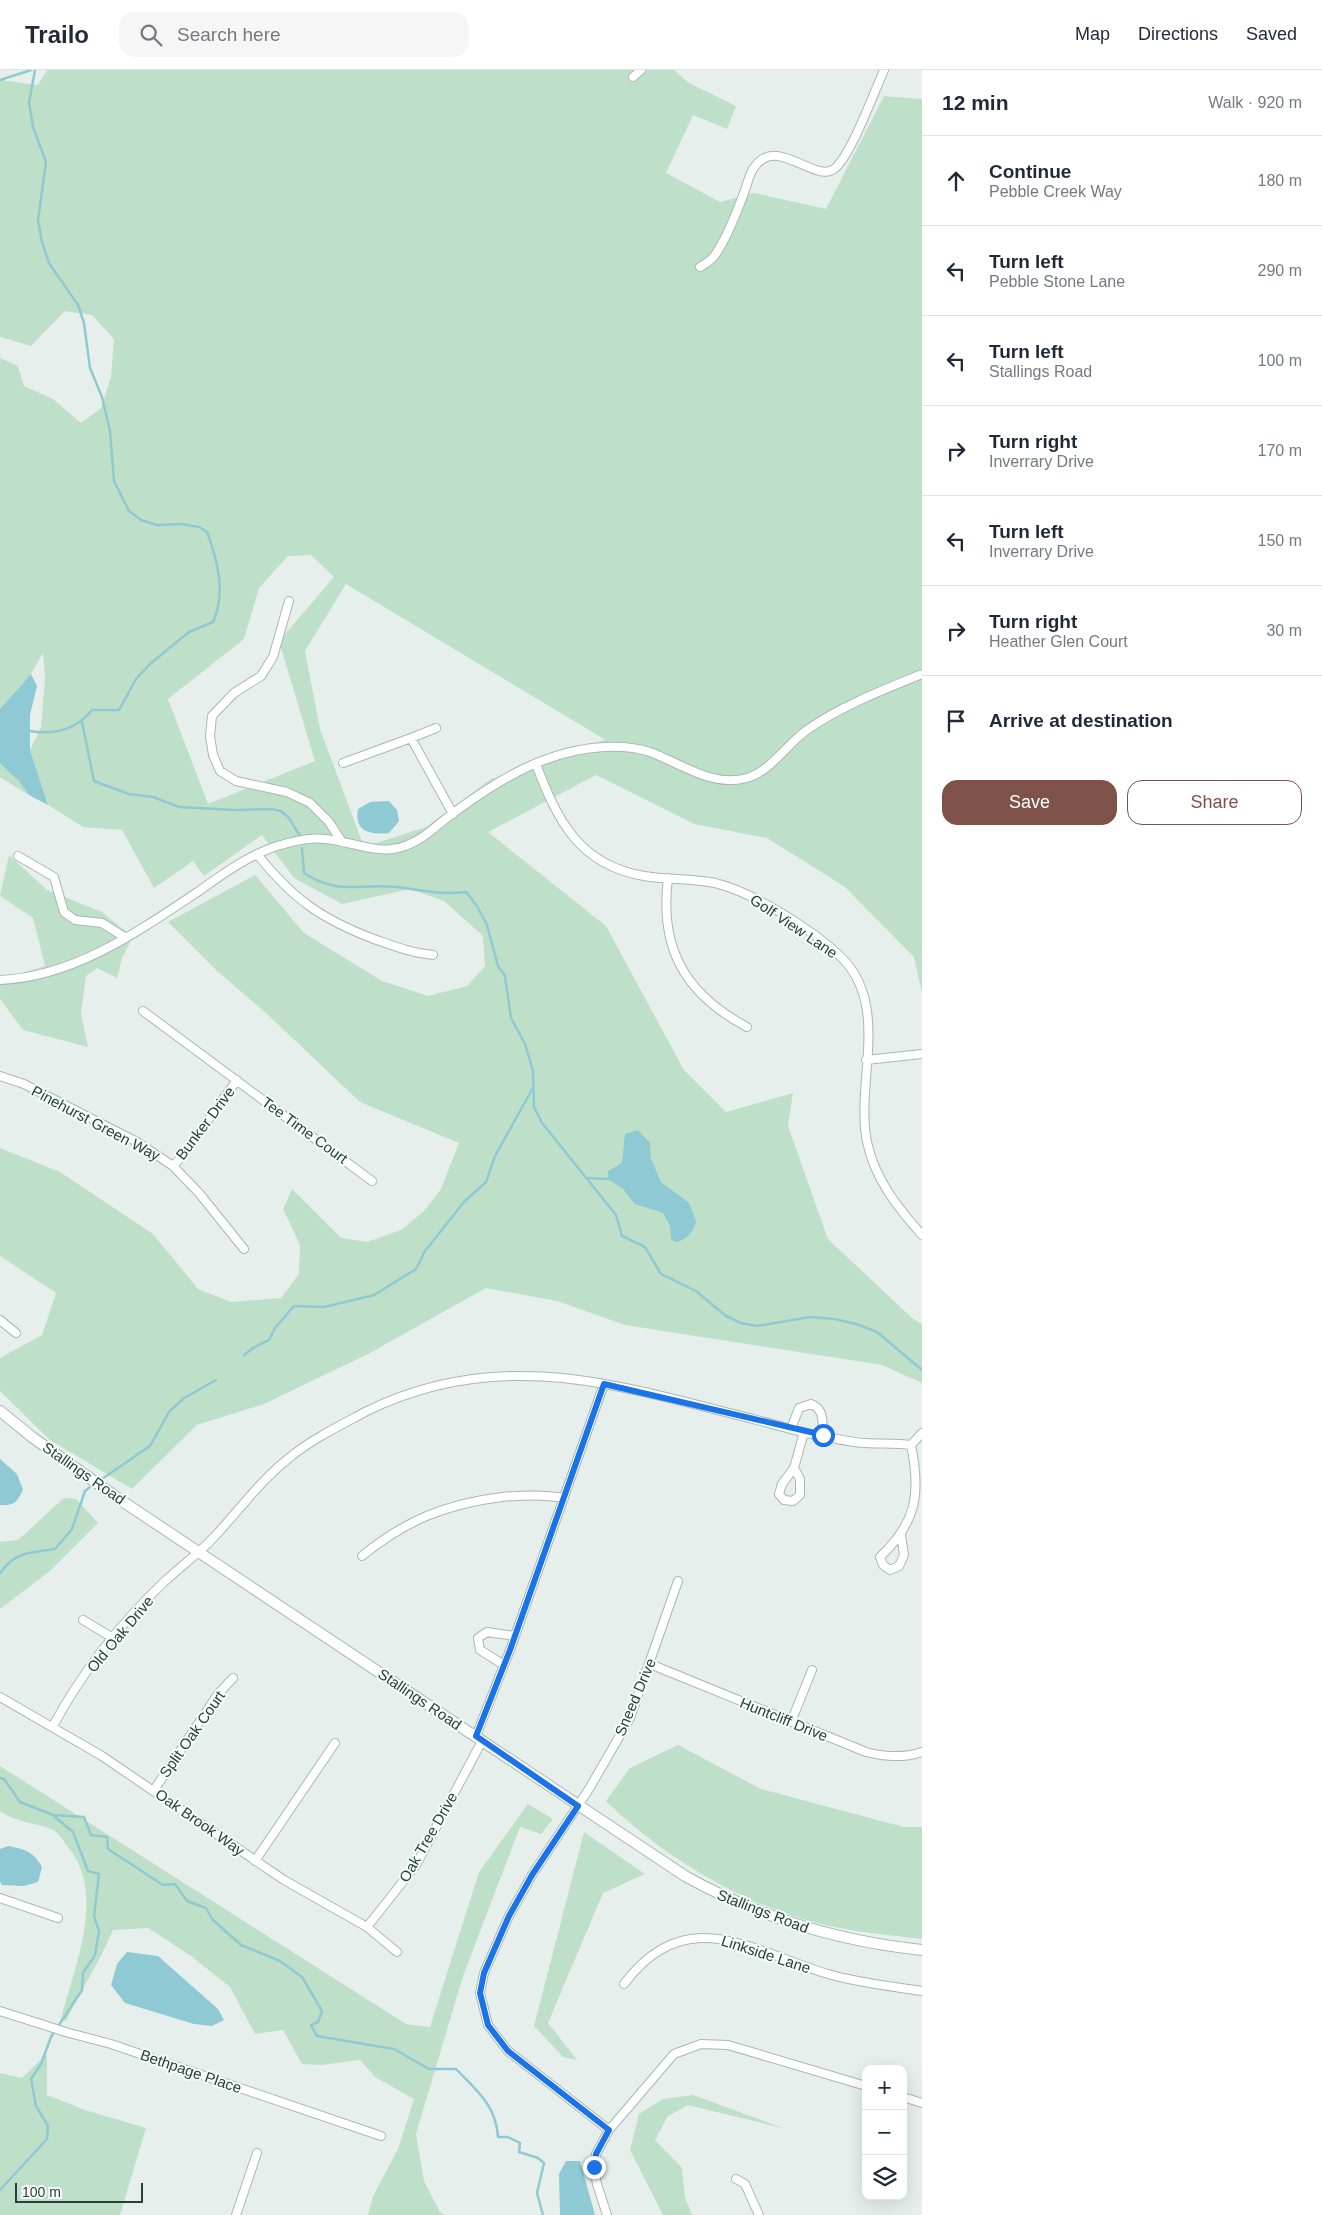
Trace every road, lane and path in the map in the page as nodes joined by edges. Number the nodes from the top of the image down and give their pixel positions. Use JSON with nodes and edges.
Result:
{"nodes":[{"id":1,"x":641,"y":70,"type":"edge"},
{"id":2,"x":884,"y":70,"type":"edge"},
{"id":3,"x":633,"y":77,"type":"dead end"},
{"id":4,"x":700,"y":267,"type":"dead end"},
{"id":5,"x":289,"y":601,"type":"dead end"},
{"id":6,"x":922,"y":674,"type":"edge"},
{"id":7,"x":436,"y":728,"type":"dead end"},
{"id":8,"x":411,"y":738,"type":"junction"},
{"id":9,"x":343,"y":763,"type":"dead end"},
{"id":10,"x":536,"y":764,"type":"junction"},
{"id":11,"x":452,"y":814,"type":"junction"},
{"id":12,"x":342,"y":842,"type":"junction"},
{"id":13,"x":257,"y":854,"type":"junction"},
{"id":14,"x":18,"y":856,"type":"dead end"},
{"id":15,"x":668,"y":878,"type":"junction"},
{"id":16,"x":126,"y":938,"type":"junction"},
{"id":17,"x":433,"y":955,"type":"dead end"},
{"id":18,"x":0,"y":980,"type":"edge"},
{"id":19,"x":143,"y":1012,"type":"dead end"},
{"id":20,"x":747,"y":1027,"type":"dead end"},
{"id":21,"x":922,"y":1054,"type":"edge"},
{"id":22,"x":866,"y":1060,"type":"junction"},
{"id":23,"x":0,"y":1076,"type":"edge"},
{"id":24,"x":237,"y":1080,"type":"junction"},
{"id":25,"x":173,"y":1166,"type":"junction"},
{"id":26,"x":372,"y":1181,"type":"dead end"},
{"id":27,"x":922,"y":1235,"type":"edge"},
{"id":28,"x":244,"y":1249,"type":"dead end"},
{"id":29,"x":0,"y":1320,"type":"edge"},
{"id":30,"x":16,"y":1334,"type":"dead end"},
{"id":31,"x":604,"y":1384,"type":"junction"},
{"id":32,"x":0,"y":1411,"type":"edge"},
{"id":33,"x":791,"y":1429,"type":"junction"},
{"id":34,"x":804,"y":1432,"type":"junction"},
{"id":35,"x":922,"y":1433,"type":"edge"},
{"id":36,"x":823,"y":1435,"type":"junction"},
{"id":37,"x":911,"y":1445,"type":"junction"},
{"id":38,"x":794,"y":1468,"type":"dead end"},
{"id":39,"x":564,"y":1498,"type":"junction"},
{"id":40,"x":901,"y":1535,"type":"dead end"},
{"id":41,"x":199,"y":1551,"type":"junction"},
{"id":42,"x":362,"y":1556,"type":"dead end"},
{"id":43,"x":678,"y":1581,"type":"dead end"},
{"id":44,"x":82,"y":1620,"type":"dead end"},
{"id":45,"x":515,"y":1636,"type":"junction"},
{"id":46,"x":113,"y":1638,"type":"junction"},
{"id":47,"x":650,"y":1664,"type":"junction"},
{"id":48,"x":504,"y":1665,"type":"junction"},
{"id":49,"x":812,"y":1670,"type":"dead end"},
{"id":50,"x":233,"y":1678,"type":"dead end"},
{"id":51,"x":0,"y":1696,"type":"edge"},
{"id":52,"x":791,"y":1722,"type":"junction"},
{"id":53,"x":53,"y":1726,"type":"junction"},
{"id":54,"x":479,"y":1739,"type":"junction"},
{"id":55,"x":335,"y":1743,"type":"dead end"},
{"id":56,"x":922,"y":1752,"type":"edge"},
{"id":57,"x":154,"y":1790,"type":"junction"},
{"id":58,"x":578,"y":1806,"type":"junction"},
{"id":59,"x":255,"y":1860,"type":"junction"},
{"id":60,"x":0,"y":1898,"type":"edge"},
{"id":61,"x":58,"y":1918,"type":"dead end"},
{"id":62,"x":366,"y":1927,"type":"junction"},
{"id":63,"x":922,"y":1950,"type":"edge"},
{"id":64,"x":397,"y":1952,"type":"dead end"},
{"id":65,"x":624,"y":1984,"type":"dead end"},
{"id":66,"x":922,"y":1990,"type":"edge"},
{"id":67,"x":0,"y":2011,"type":"edge"},
{"id":68,"x":862,"y":2085,"type":"edge"},
{"id":69,"x":907,"y":2099,"type":"edge"},
{"id":70,"x":922,"y":2103,"type":"edge"},
{"id":71,"x":609,"y":2130,"type":"junction"},
{"id":72,"x":381,"y":2136,"type":"dead end"},
{"id":73,"x":257,"y":2153,"type":"dead end"},
{"id":74,"x":736,"y":2179,"type":"dead end"},
{"id":75,"x":236,"y":2215,"type":"edge"},
{"id":76,"x":607,"y":2215,"type":"edge"},
{"id":77,"x":759,"y":2215,"type":"edge"}],
"edges":[{"from":1,"to":3,"type":"street"},
{"from":2,"to":4,"type":"street"},
{"from":5,"to":12,"type":"street"},
{"from":6,"to":10,"type":"street"},
{"from":7,"to":8,"type":"street"},
{"from":8,"to":9,"type":"street"},
{"from":8,"to":11,"type":"street"},
{"from":10,"to":11,"type":"street"},
{"from":10,"to":15,"type":"street","name":"Golf View Lane"},
{"from":11,"to":12,"type":"street"},
{"from":12,"to":13,"type":"street"},
{"from":13,"to":16,"type":"street"},
{"from":13,"to":17,"type":"street"},
{"from":14,"to":16,"type":"street"},
{"from":15,"to":20,"type":"street"},
{"from":15,"to":22,"type":"street","name":"Golf View Lane"},
{"from":16,"to":18,"type":"street"},
{"from":19,"to":24,"type":"street","name":"Tee Time Court"},
{"from":21,"to":22,"type":"street"},
{"from":22,"to":27,"type":"street","name":"Golf View Lane"},
{"from":23,"to":25,"type":"street","name":"Pinehurst Green Way"},
{"from":24,"to":25,"type":"street","name":"Bunker Drive"},
{"from":24,"to":26,"type":"street","name":"Tee Time Court"},
{"from":25,"to":28,"type":"street","name":"Pinehurst Green Way"},
{"from":29,"to":30,"type":"street"},
{"from":31,"to":33,"type":"street","name":"Old Oak Drive"},
{"from":31,"to":39,"type":"street","name":"Oak Tree Drive"},
{"from":31,"to":41,"type":"street","name":"Old Oak Drive"},
{"from":32,"to":41,"type":"street","name":"Stallings Road"},
{"from":33,"to":34,"type":"street","name":"Old Oak Drive"},
{"from":33,"to":36,"type":"street"},
{"from":34,"to":36,"type":"street","name":"Old Oak Drive"},
{"from":34,"to":38,"type":"street"},
{"from":35,"to":37,"type":"street"},
{"from":36,"to":37,"type":"street","name":"Old Oak Drive"},
{"from":37,"to":40,"type":"street"},
{"from":39,"to":42,"type":"street"},
{"from":39,"to":45,"type":"street","name":"Oak Tree Drive"},
{"from":41,"to":46,"type":"street","name":"Old Oak Drive"},
{"from":41,"to":54,"type":"street","name":"Stallings Road"},
{"from":43,"to":47,"type":"street","name":"Sneed Drive"},
{"from":44,"to":46,"type":"street"},
{"from":45,"to":48,"type":"street","name":"Oak Tree Drive"},
{"from":45,"to":48,"type":"street"},
{"from":46,"to":53,"type":"street","name":"Old Oak Drive"},
{"from":47,"to":52,"type":"street","name":"Huntcliff Drive"},
{"from":47,"to":58,"type":"street","name":"Sneed Drive"},
{"from":48,"to":54,"type":"street","name":"Oak Tree Drive"},
{"from":49,"to":52,"type":"street"},
{"from":50,"to":57,"type":"street","name":"Split Oak Court"},
{"from":51,"to":53,"type":"street","name":"Oak Brook Way"},
{"from":52,"to":56,"type":"street","name":"Huntcliff Drive"},
{"from":53,"to":57,"type":"street","name":"Oak Brook Way"},
{"from":54,"to":58,"type":"street","name":"Stallings Road"},
{"from":54,"to":62,"type":"street","name":"Oak Tree Drive"},
{"from":55,"to":59,"type":"street"},
{"from":57,"to":59,"type":"street","name":"Oak Brook Way"},
{"from":58,"to":63,"type":"street","name":"Stallings Road"},
{"from":58,"to":71,"type":"street","name":"Sneed Drive"},
{"from":59,"to":62,"type":"street","name":"Oak Brook Way"},
{"from":60,"to":61,"type":"street"},
{"from":62,"to":64,"type":"street","name":"Oak Brook Way"},
{"from":65,"to":66,"type":"street","name":"Linkside Lane"},
{"from":67,"to":72,"type":"street","name":"Bethpage Place"},
{"from":68,"to":71,"type":"street"},
{"from":69,"to":70,"type":"street"},
{"from":71,"to":76,"type":"street"},
{"from":73,"to":75,"type":"street"},
{"from":74,"to":77,"type":"street"}]}
